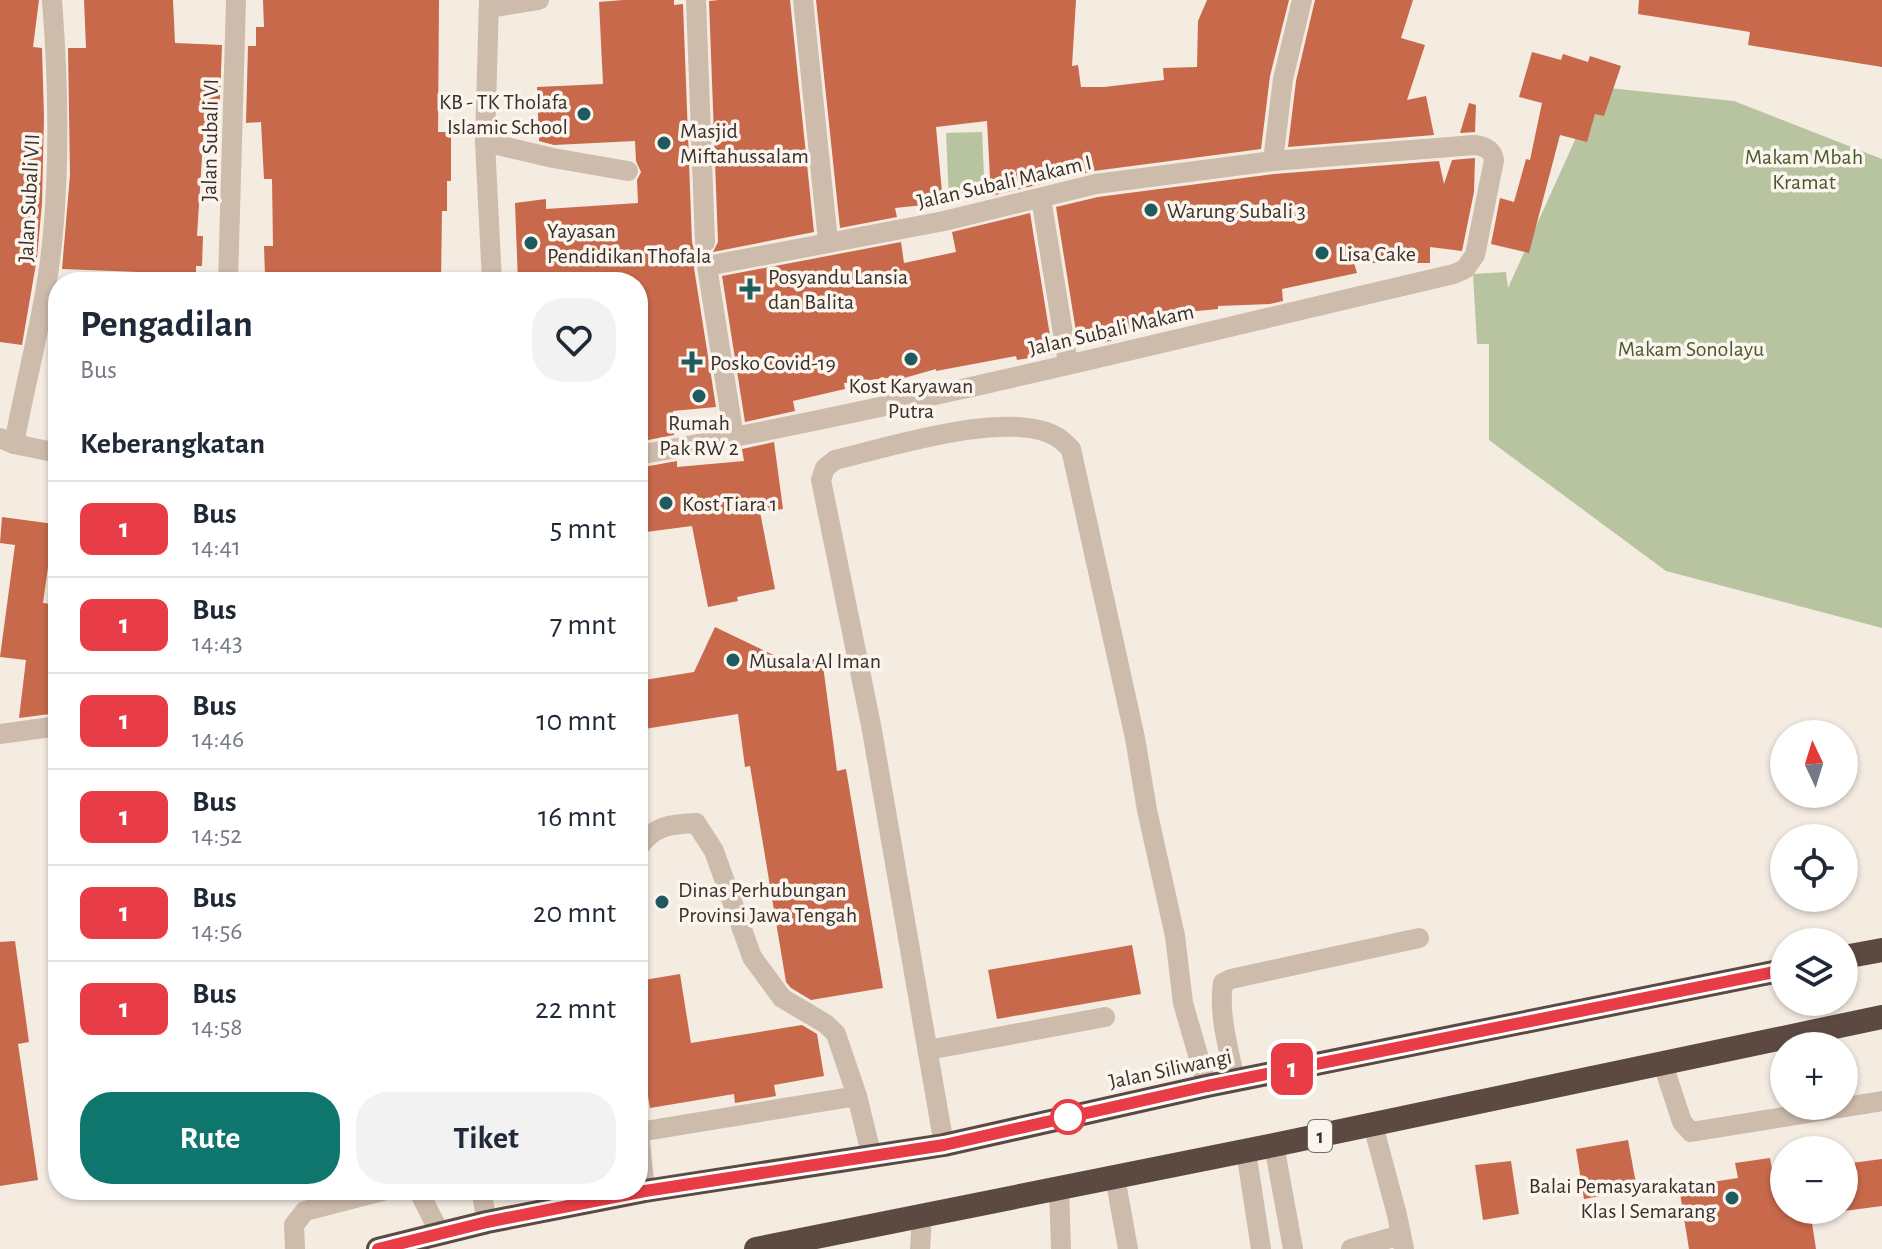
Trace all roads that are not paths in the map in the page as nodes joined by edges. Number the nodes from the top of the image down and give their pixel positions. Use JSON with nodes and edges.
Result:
{"nodes":[{"id":1,"x":52,"y":0,"type":"edge"},
{"id":2,"x":236,"y":0,"type":"edge"},
{"id":3,"x":539,"y":0,"type":"edge"},
{"id":4,"x":696,"y":0,"type":"edge"},
{"id":5,"x":803,"y":0,"type":"edge"},
{"id":6,"x":1302,"y":0,"type":"edge"},
{"id":7,"x":489,"y":4,"type":"edge"},
{"id":8,"x":485,"y":142,"type":"junction"},
{"id":9,"x":1487,"y":148,"type":"joint"},
{"id":10,"x":1273,"y":161,"type":"junction"},
{"id":11,"x":628,"y":171,"type":"dead end"},
{"id":12,"x":1041,"y":198,"type":"junction"},
{"id":13,"x":828,"y":241,"type":"junction"},
{"id":14,"x":705,"y":242,"type":"dead end"},
{"id":15,"x":48,"y":272,"type":"edge"},
{"id":16,"x":48,"y":272,"type":"edge"},
{"id":17,"x":228,"y":272,"type":"edge"},
{"id":18,"x":492,"y":272,"type":"edge"},
{"id":19,"x":1068,"y":364,"type":"junction"},
{"id":20,"x":734,"y":437,"type":"junction"},
{"id":21,"x":7,"y":441,"type":"edge"},
{"id":22,"x":48,"y":451,"type":"edge"},
{"id":23,"x":648,"y":453,"type":"edge"},
{"id":24,"x":48,"y":727,"type":"edge"},
{"id":25,"x":0,"y":734,"type":"edge"},
{"id":26,"x":648,"y":834,"type":"edge"},
{"id":27,"x":1419,"y":938,"type":"dead end"},
{"id":28,"x":1882,"y":950,"type":"edge"},
{"id":29,"x":1858,"y":955,"type":"edge"},
{"id":30,"x":1770,"y":973,"type":"edge"},
{"id":31,"x":1105,"y":1017,"type":"dead end"},
{"id":32,"x":1882,"y":1017,"type":"edge"},
{"id":33,"x":928,"y":1050,"type":"junction"},
{"id":34,"x":1663,"y":1064,"type":"junction"},
{"id":35,"x":1235,"y":1080,"type":"junction"},
{"id":36,"x":1207,"y":1086,"type":"junction"},
{"id":37,"x":857,"y":1096,"type":"junction"},
{"id":38,"x":1882,"y":1101,"type":"edge"},
{"id":39,"x":1373,"y":1125,"type":"junction"},
{"id":40,"x":648,"y":1126,"type":"edge"},
{"id":41,"x":944,"y":1145,"type":"junction"},
{"id":42,"x":1274,"y":1145,"type":"junction"},
{"id":43,"x":1246,"y":1151,"type":"junction"},
{"id":44,"x":872,"y":1157,"type":"junction"},
{"id":45,"x":1115,"y":1177,"type":"junction"},
{"id":46,"x":1059,"y":1188,"type":"junction"},
{"id":47,"x":648,"y":1191,"type":"edge"},
{"id":48,"x":347,"y":1200,"type":"edge"},
{"id":49,"x":423,"y":1200,"type":"edge"},
{"id":50,"x":483,"y":1200,"type":"edge"},
{"id":51,"x":599,"y":1200,"type":"edge"},
{"id":52,"x":922,"y":1216,"type":"junction"},
{"id":53,"x":487,"y":1222,"type":"junction"},
{"id":54,"x":445,"y":1241,"type":"edge"},
{"id":55,"x":1403,"y":1242,"type":"edge"},
{"id":56,"x":295,"y":1249,"type":"edge"},
{"id":57,"x":379,"y":1249,"type":"edge"},
{"id":58,"x":756,"y":1249,"type":"edge"},
{"id":59,"x":920,"y":1249,"type":"edge"},
{"id":60,"x":1061,"y":1249,"type":"edge"},
{"id":61,"x":1128,"y":1249,"type":"edge"},
{"id":62,"x":1261,"y":1249,"type":"edge"},
{"id":63,"x":1293,"y":1249,"type":"edge"},
{"id":64,"x":1351,"y":1249,"type":"edge"}],
"edges":[{"from":1,"to":16,"type":"street","name":"Jalan Subali VII"},
{"from":2,"to":17,"type":"street","name":"Jalan Subali VI"},
{"from":3,"to":7,"type":"street"},
{"from":4,"to":14,"type":"street"},
{"from":5,"to":13,"type":"street"},
{"from":6,"to":10,"type":"street"},
{"from":7,"to":8,"type":"street"},
{"from":8,"to":11,"type":"street"},
{"from":8,"to":18,"type":"street"},
{"from":9,"to":10,"type":"street","name":"Jalan Subali Makam I"},
{"from":9,"to":19,"type":"street","name":"Jalan Subali Makam"},
{"from":10,"to":12,"type":"street","name":"Jalan Subali Makam I"},
{"from":12,"to":13,"type":"street","name":"Jalan Subali Makam I"},
{"from":12,"to":19,"type":"street"},
{"from":13,"to":20,"type":"street","name":"Jalan Subali Makam I"},
{"from":15,"to":21,"type":"street","name":"Jalan Subali VII"},
{"from":19,"to":20,"type":"street","name":"Jalan Subali Makam"},
{"from":20,"to":23,"type":"street","name":"Jalan Subali Makam"},
{"from":21,"to":22,"type":"street"},
{"from":24,"to":25,"type":"street"},
{"from":26,"to":37,"type":"street"},
{"from":27,"to":35,"type":"street"},
{"from":28,"to":29,"type":"highway"},
{"from":30,"to":35,"type":"highway","name":"Jalan Siliwangi"},
{"from":31,"to":33,"type":"street"},
{"from":32,"to":34,"type":"highway","number":"1"},
{"from":33,"to":36,"type":"street"},
{"from":33,"to":41,"type":"street"},
{"from":34,"to":38,"type":"street"},
{"from":34,"to":39,"type":"highway","number":"1"},
{"from":35,"to":36,"type":"highway","name":"Jalan Siliwangi"},
{"from":36,"to":41,"type":"highway","name":"Jalan Siliwangi"},
{"from":37,"to":40,"type":"street"},
{"from":37,"to":44,"type":"street"},
{"from":39,"to":42,"type":"highway","number":"1"},
{"from":39,"to":55,"type":"street"},
{"from":41,"to":44,"type":"highway","name":"Jalan Siliwangi"},
{"from":42,"to":43,"type":"highway","number":"1"},
{"from":42,"to":63,"type":"street"},
{"from":43,"to":45,"type":"highway","number":"1"},
{"from":43,"to":62,"type":"street"},
{"from":44,"to":47,"type":"highway","name":"Jalan Siliwangi"},
{"from":45,"to":46,"type":"highway","number":"1"},
{"from":45,"to":61,"type":"street"},
{"from":46,"to":52,"type":"highway","number":"1"},
{"from":46,"to":60,"type":"street"},
{"from":48,"to":56,"type":"street"},
{"from":49,"to":54,"type":"street"},
{"from":50,"to":53,"type":"street"},
{"from":51,"to":53,"type":"highway","name":"Jalan Siliwangi"},
{"from":52,"to":58,"type":"highway","number":"1"},
{"from":52,"to":59,"type":"street"},
{"from":53,"to":54,"type":"highway","name":"Jalan Siliwangi"},
{"from":54,"to":57,"type":"highway","name":"Jalan Siliwangi"},
{"from":55,"to":64,"type":"street"}]}
